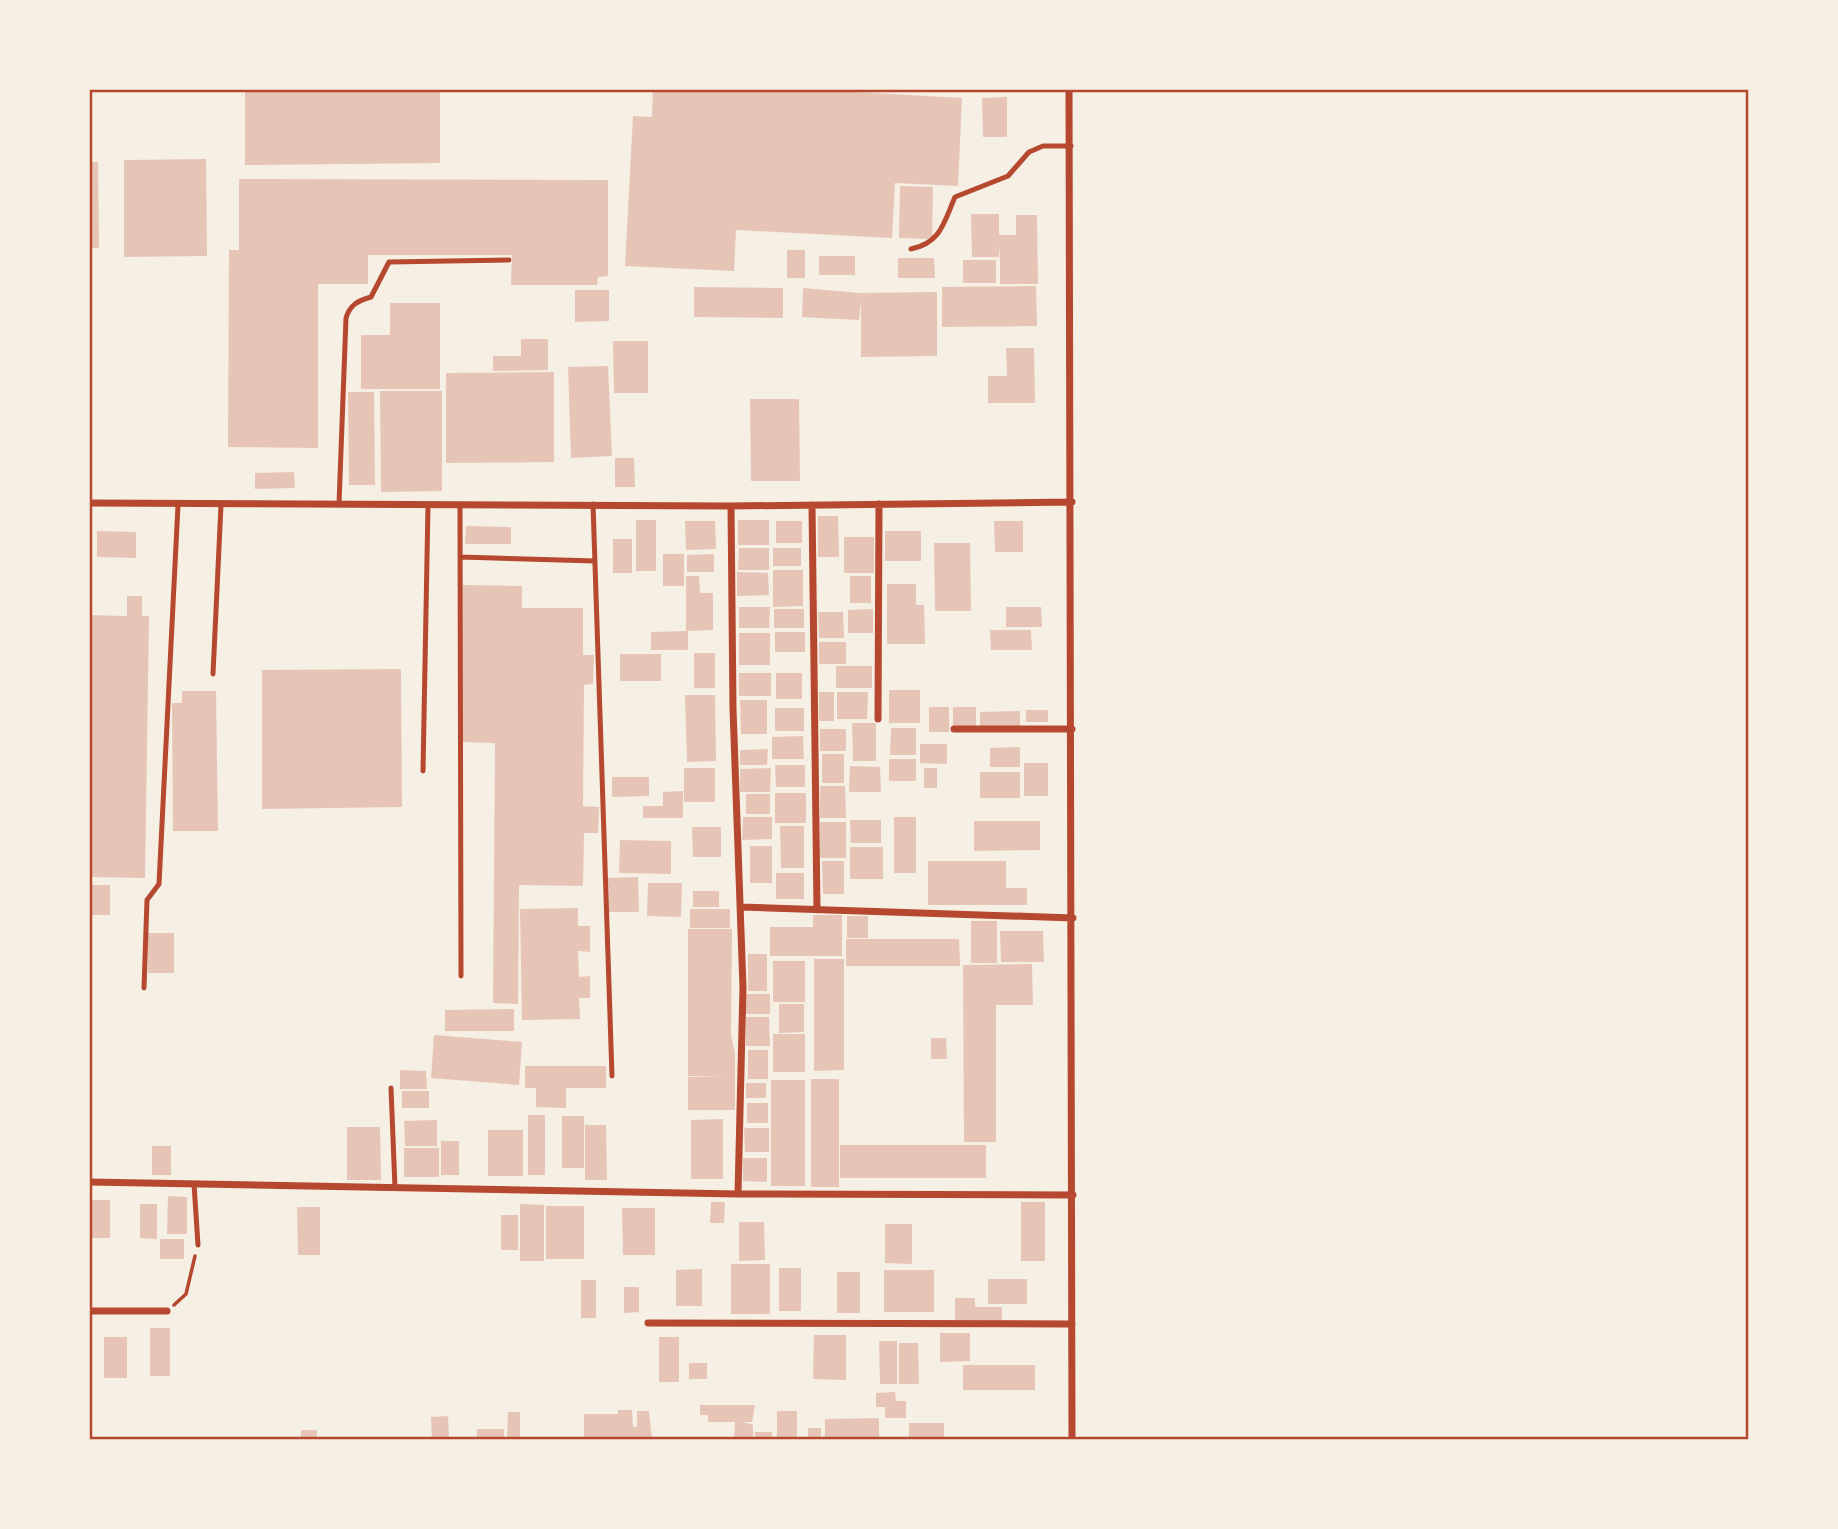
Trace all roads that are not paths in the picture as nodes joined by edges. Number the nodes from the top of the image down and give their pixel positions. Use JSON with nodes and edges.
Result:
{"nodes":[{"id":1,"x":1069,"y":89,"type":"edge"},
{"id":2,"x":1071,"y":146,"type":"junction"},
{"id":3,"x":911,"y":249,"type":"dead end"},
{"id":4,"x":509,"y":260,"type":"dead end"},
{"id":5,"x":1072,"y":502,"type":"junction"},
{"id":6,"x":89,"y":503,"type":"edge"},
{"id":7,"x":339,"y":504,"type":"junction"},
{"id":8,"x":593,"y":504,"type":"junction"},
{"id":9,"x":879,"y":504,"type":"junction"},
{"id":10,"x":178,"y":505,"type":"junction"},
{"id":11,"x":221,"y":505,"type":"junction"},
{"id":12,"x":428,"y":505,"type":"junction"},
{"id":13,"x":460,"y":505,"type":"junction"},
{"id":14,"x":812,"y":505,"type":"junction"},
{"id":15,"x":731,"y":506,"type":"junction"},
{"id":16,"x":460,"y":557,"type":"junction"},
{"id":17,"x":595,"y":561,"type":"junction"},
{"id":18,"x":213,"y":674,"type":"dead end"},
{"id":19,"x":878,"y":719,"type":"dead end"},
{"id":20,"x":954,"y":729,"type":"dead end"},
{"id":21,"x":1072,"y":729,"type":"junction"},
{"id":22,"x":423,"y":771,"type":"dead end"},
{"id":23,"x":741,"y":907,"type":"junction"},
{"id":24,"x":817,"y":910,"type":"junction"},
{"id":25,"x":1073,"y":919,"type":"junction"},
{"id":26,"x":461,"y":976,"type":"dead end"},
{"id":27,"x":144,"y":988,"type":"dead end"},
{"id":28,"x":612,"y":1076,"type":"dead end"},
{"id":29,"x":391,"y":1088,"type":"dead end"},
{"id":30,"x":89,"y":1182,"type":"edge"},
{"id":31,"x":194,"y":1184,"type":"junction"},
{"id":32,"x":395,"y":1188,"type":"junction"},
{"id":33,"x":738,"y":1194,"type":"junction"},
{"id":34,"x":1073,"y":1195,"type":"junction"},
{"id":35,"x":198,"y":1245,"type":"road end"},
{"id":36,"x":89,"y":1311,"type":"edge"},
{"id":37,"x":167,"y":1311,"type":"road end"},
{"id":38,"x":648,"y":1323,"type":"dead end"},
{"id":39,"x":1072,"y":1324,"type":"junction"},
{"id":40,"x":1072,"y":1440,"type":"edge"}],
"edges":[{"from":1,"to":2,"type":"street"},
{"from":2,"to":3,"type":"lane"},
{"from":2,"to":5,"type":"street"},
{"from":4,"to":7,"type":"lane"},
{"from":5,"to":9,"type":"street"},
{"from":5,"to":21,"type":"street"},
{"from":6,"to":10,"type":"street"},
{"from":7,"to":11,"type":"street"},
{"from":7,"to":12,"type":"street"},
{"from":8,"to":13,"type":"street"},
{"from":8,"to":15,"type":"street"},
{"from":8,"to":17,"type":"lane"},
{"from":9,"to":14,"type":"street"},
{"from":9,"to":19,"type":"street"},
{"from":10,"to":11,"type":"street"},
{"from":10,"to":27,"type":"lane"},
{"from":11,"to":18,"type":"lane"},
{"from":12,"to":13,"type":"street"},
{"from":12,"to":22,"type":"lane"},
{"from":13,"to":16,"type":"lane"},
{"from":14,"to":15,"type":"street"},
{"from":14,"to":24,"type":"street"},
{"from":15,"to":23,"type":"street"},
{"from":16,"to":17,"type":"lane"},
{"from":16,"to":26,"type":"lane"},
{"from":17,"to":28,"type":"lane"},
{"from":20,"to":21,"type":"street"},
{"from":21,"to":25,"type":"street"},
{"from":23,"to":24,"type":"street"},
{"from":23,"to":33,"type":"street"},
{"from":24,"to":25,"type":"street"},
{"from":25,"to":34,"type":"street"},
{"from":29,"to":32,"type":"lane"},
{"from":30,"to":31,"type":"street"},
{"from":31,"to":32,"type":"street"},
{"from":31,"to":35,"type":"lane"},
{"from":32,"to":33,"type":"street"},
{"from":33,"to":34,"type":"street"},
{"from":34,"to":39,"type":"street"},
{"from":36,"to":37,"type":"street"},
{"from":38,"to":39,"type":"street"},
{"from":39,"to":40,"type":"street"}]}
